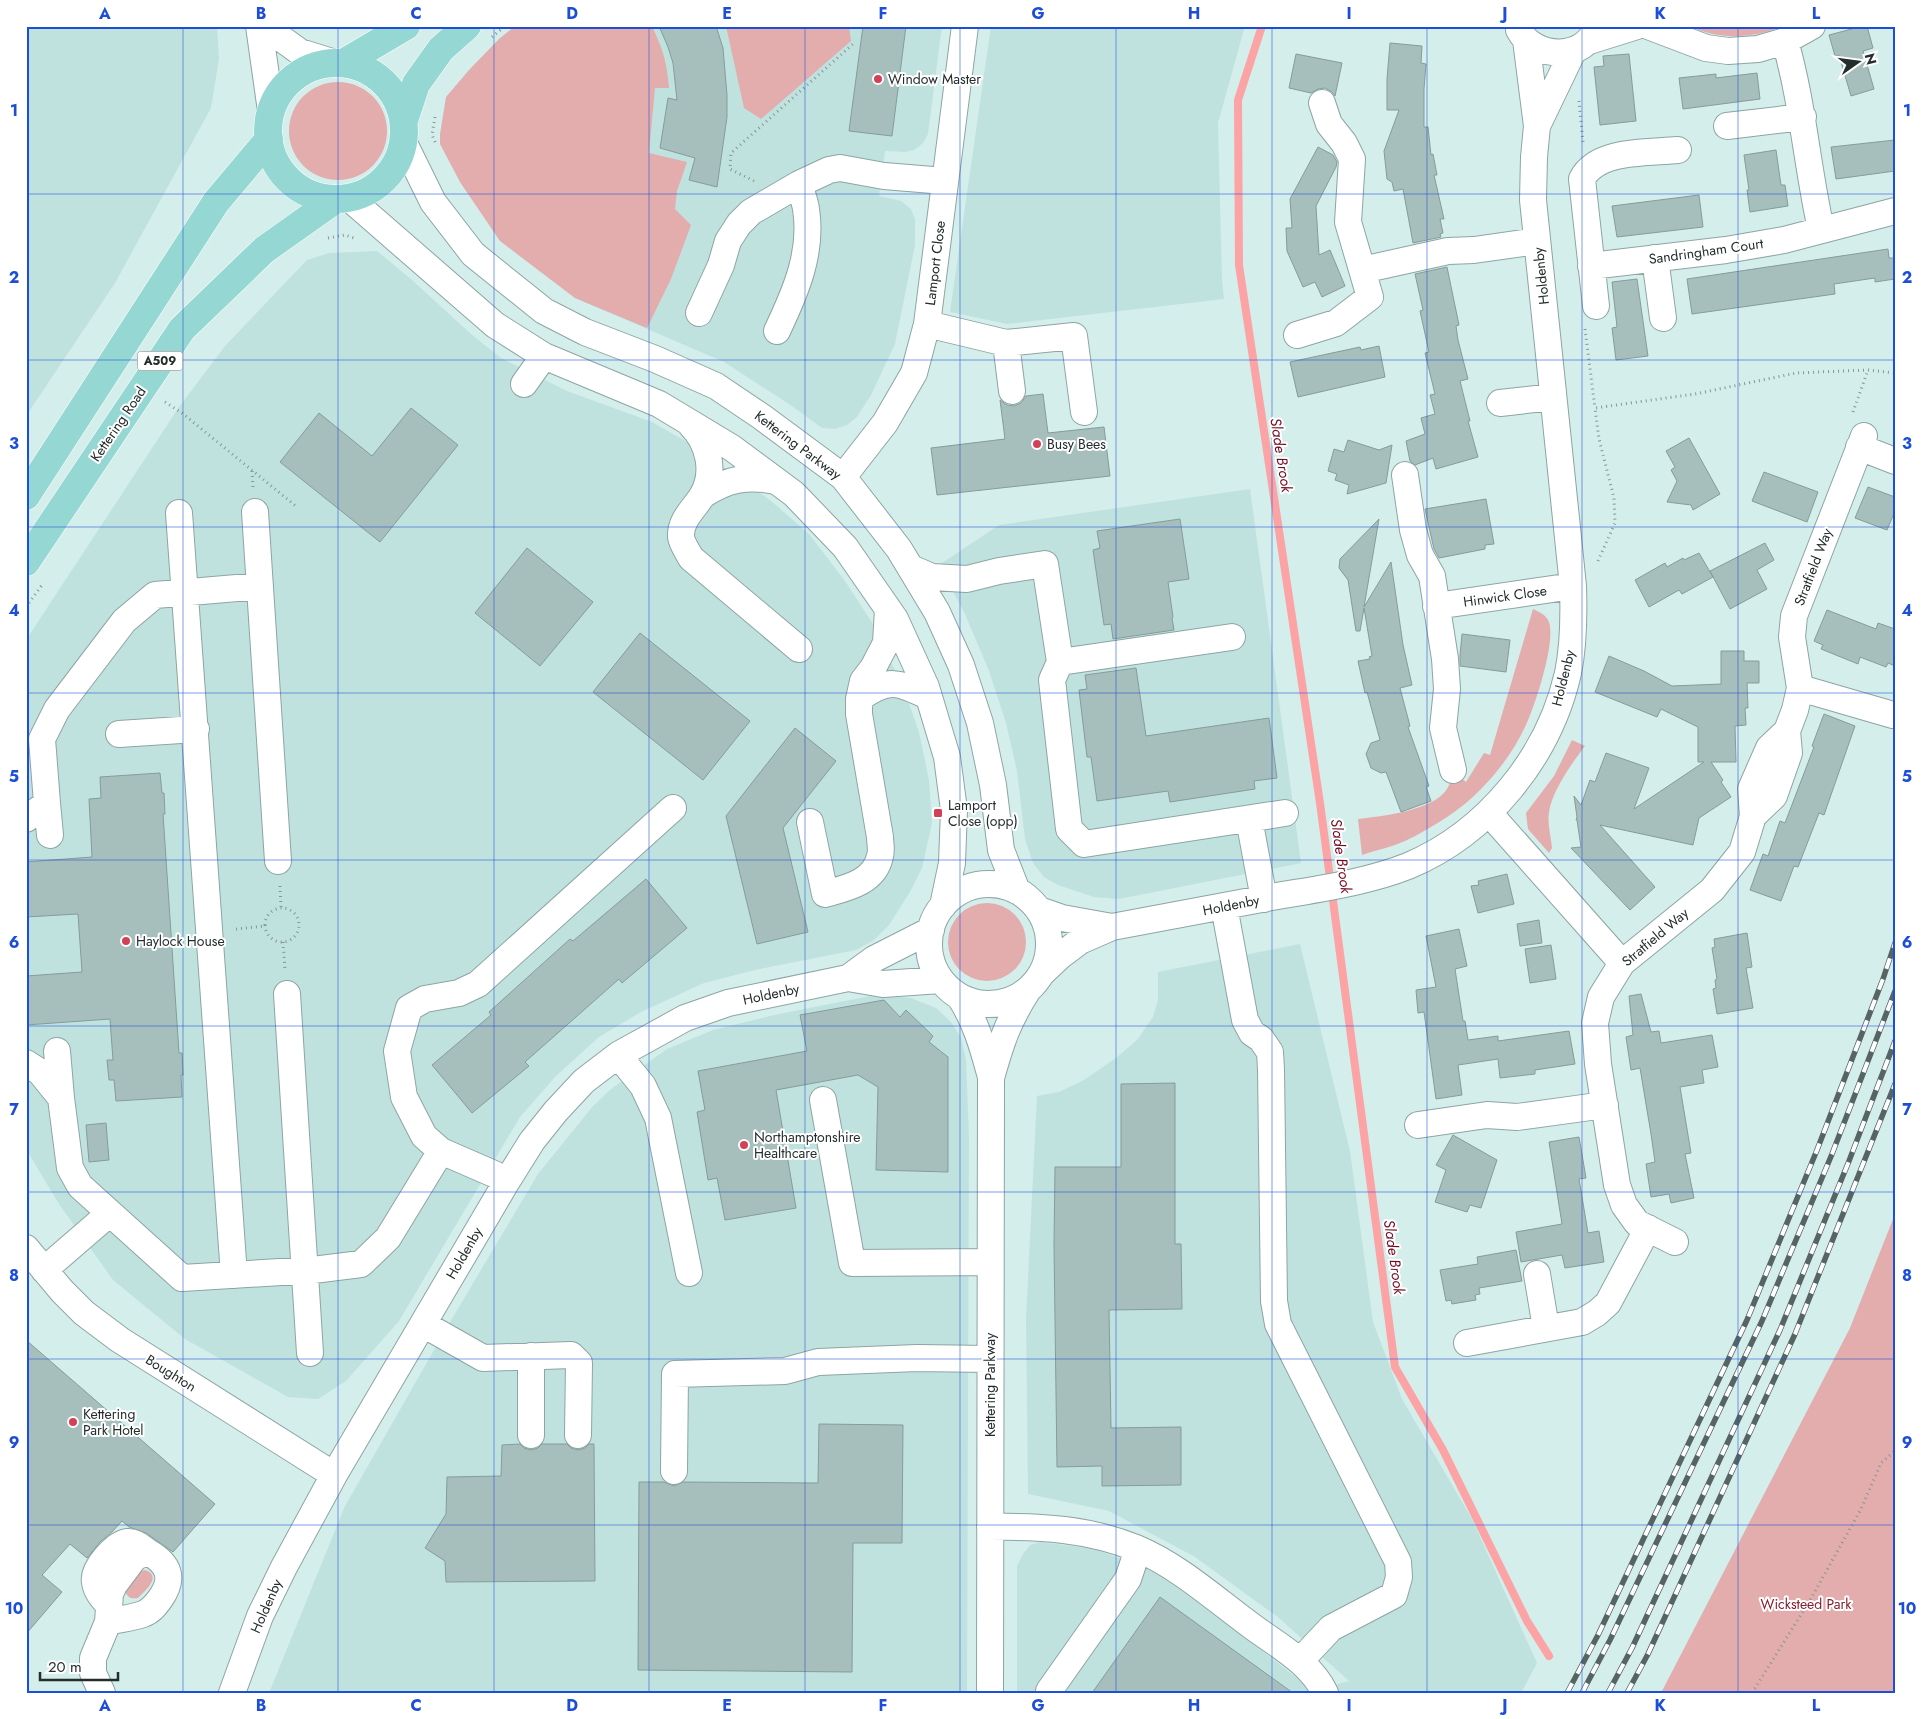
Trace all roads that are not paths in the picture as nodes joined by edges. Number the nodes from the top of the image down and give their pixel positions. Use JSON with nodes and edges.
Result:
{"nodes":[{"id":1,"x":259,"y":26,"type":"edge"},
{"id":2,"x":264,"y":26,"type":"edge"},
{"id":3,"x":406,"y":26,"type":"edge"},
{"id":4,"x":964,"y":26,"type":"edge"},
{"id":5,"x":1637,"y":26,"type":"edge"},
{"id":6,"x":1648,"y":26,"type":"edge"},
{"id":7,"x":1812,"y":26,"type":"edge"},
{"id":8,"x":1519,"y":31,"type":"edge"},
{"id":9,"x":477,"y":34,"type":"edge"},
{"id":10,"x":1586,"y":39,"type":"edge"},
{"id":11,"x":1785,"y":41,"type":"junction"},
{"id":12,"x":339,"y":62,"type":"junction"},
{"id":13,"x":1322,"y":103,"type":"dead end"},
{"id":14,"x":271,"y":111,"type":"junction"},
{"id":15,"x":1803,"y":117,"type":"junction"},
{"id":16,"x":1537,"y":126,"type":"junction"},
{"id":17,"x":1727,"y":126,"type":"dead end"},
{"id":18,"x":404,"y":131,"type":"junction"},
{"id":19,"x":269,"y":139,"type":"junction"},
{"id":20,"x":1678,"y":150,"type":"dead end"},
{"id":21,"x":945,"y":181,"type":"junction"},
{"id":22,"x":789,"y":189,"type":"junction"},
{"id":23,"x":343,"y":198,"type":"junction"},
{"id":24,"x":1895,"y":212,"type":"edge"},
{"id":25,"x":1821,"y":229,"type":"junction"},
{"id":26,"x":1537,"y":240,"type":"junction"},
{"id":27,"x":1655,"y":258,"type":"junction"},
{"id":28,"x":1591,"y":266,"type":"junction"},
{"id":29,"x":1362,"y":270,"type":"junction"},
{"id":30,"x":1596,"y":303,"type":"road end"},
{"id":31,"x":699,"y":313,"type":"dead end"},
{"id":32,"x":1663,"y":318,"type":"dead end"},
{"id":33,"x":927,"y":324,"type":"junction"},
{"id":34,"x":777,"y":331,"type":"dead end"},
{"id":35,"x":1297,"y":335,"type":"dead end"},
{"id":36,"x":1006,"y":344,"type":"junction"},
{"id":37,"x":544,"y":356,"type":"junction"},
{"id":38,"x":524,"y":384,"type":"dead end"},
{"id":39,"x":1012,"y":391,"type":"dead end"},
{"id":40,"x":1553,"y":397,"type":"junction"},
{"id":41,"x":1500,"y":403,"type":"dead end"},
{"id":42,"x":1084,"y":412,"type":"dead end"},
{"id":43,"x":688,"y":422,"type":"junction"},
{"id":44,"x":1895,"y":461,"type":"edge"},
{"id":45,"x":1405,"y":474,"type":"dead end"},
{"id":46,"x":843,"y":477,"type":"junction"},
{"id":47,"x":777,"y":481,"type":"junction"},
{"id":48,"x":703,"y":495,"type":"junction"},
{"id":49,"x":26,"y":496,"type":"edge"},
{"id":50,"x":255,"y":512,"type":"dead end"},
{"id":51,"x":180,"y":513,"type":"dead end"},
{"id":52,"x":26,"y":562,"type":"edge"},
{"id":53,"x":911,"y":568,"type":"junction"},
{"id":54,"x":967,"y":579,"type":"junction"},
{"id":55,"x":260,"y":586,"type":"junction"},
{"id":56,"x":1573,"y":586,"type":"junction"},
{"id":57,"x":185,"y":592,"type":"junction"},
{"id":58,"x":1436,"y":606,"type":"junction"},
{"id":59,"x":888,"y":608,"type":"junction"},
{"id":60,"x":937,"y":612,"type":"junction"},
{"id":61,"x":1232,"y":637,"type":"dead end"},
{"id":62,"x":799,"y":649,"type":"dead end"},
{"id":63,"x":1060,"y":662,"type":"junction"},
{"id":64,"x":1800,"y":688,"type":"junction"},
{"id":65,"x":929,"y":697,"type":"junction"},
{"id":66,"x":859,"y":699,"type":"junction"},
{"id":67,"x":1893,"y":715,"type":"dead end"},
{"id":68,"x":196,"y":729,"type":"junction"},
{"id":69,"x":119,"y":734,"type":"dead end"},
{"id":70,"x":1453,"y":770,"type":"dead end"},
{"id":71,"x":47,"y":803,"type":"junction"},
{"id":72,"x":673,"y":808,"type":"dead end"},
{"id":73,"x":1285,"y":813,"type":"dead end"},
{"id":74,"x":1489,"y":813,"type":"junction"},
{"id":75,"x":26,"y":819,"type":"edge"},
{"id":76,"x":1249,"y":819,"type":"junction"},
{"id":77,"x":810,"y":822,"type":"dead end"},
{"id":78,"x":50,"y":835,"type":"dead end"},
{"id":79,"x":278,"y":861,"type":"dead end"},
{"id":80,"x":1017,"y":891,"type":"junction"},
{"id":81,"x":1264,"y":899,"type":"junction"},
{"id":82,"x":943,"y":906,"type":"junction"},
{"id":83,"x":1224,"y":906,"type":"junction"},
{"id":84,"x":1039,"y":910,"type":"junction"},
{"id":85,"x":1112,"y":927,"type":"junction"},
{"id":86,"x":931,"y":930,"type":"junction"},
{"id":87,"x":1622,"y":963,"type":"junction"},
{"id":88,"x":848,"y":978,"type":"junction"},
{"id":89,"x":1035,"y":982,"type":"junction"},
{"id":90,"x":950,"y":988,"type":"junction"},
{"id":91,"x":287,"y":994,"type":"dead end"},
{"id":92,"x":57,"y":1051,"type":"dead end"},
{"id":93,"x":618,"y":1055,"type":"junction"},
{"id":94,"x":26,"y":1063,"type":"edge"},
{"id":95,"x":991,"y":1078,"type":"junction"},
{"id":96,"x":61,"y":1098,"type":"junction"},
{"id":97,"x":823,"y":1100,"type":"dead end"},
{"id":98,"x":1605,"y":1104,"type":"junction"},
{"id":99,"x":1418,"y":1125,"type":"dead end"},
{"id":100,"x":441,"y":1151,"type":"junction"},
{"id":101,"x":507,"y":1181,"type":"junction"},
{"id":102,"x":110,"y":1213,"type":"junction"},
{"id":103,"x":1648,"y":1228,"type":"junction"},
{"id":104,"x":1675,"y":1242,"type":"dead end"},
{"id":105,"x":33,"y":1260,"type":"edge"},
{"id":106,"x":990,"y":1262,"type":"junction"},
{"id":107,"x":305,"y":1270,"type":"junction"},
{"id":108,"x":689,"y":1273,"type":"dead end"},
{"id":109,"x":1537,"y":1274,"type":"dead end"},
{"id":110,"x":234,"y":1275,"type":"junction"},
{"id":111,"x":423,"y":1324,"type":"junction"},
{"id":112,"x":1546,"y":1328,"type":"junction"},
{"id":113,"x":1467,"y":1342,"type":"dead end"},
{"id":114,"x":310,"y":1353,"type":"dead end"},
{"id":115,"x":531,"y":1356,"type":"junction"},
{"id":116,"x":990,"y":1358,"type":"junction"},
{"id":117,"x":578,"y":1434,"type":"dead end"},
{"id":118,"x":531,"y":1435,"type":"dead end"},
{"id":119,"x":674,"y":1471,"type":"dead end"},
{"id":120,"x":334,"y":1475,"type":"junction"},
{"id":121,"x":990,"y":1527,"type":"junction"},
{"id":122,"x":1138,"y":1549,"type":"junction"},
{"id":123,"x":108,"y":1613,"type":"junction"},
{"id":124,"x":1300,"y":1661,"type":"junction"},
{"id":125,"x":1049,"y":1691,"type":"dead end"},
{"id":126,"x":102,"y":1693,"type":"edge"},
{"id":127,"x":232,"y":1693,"type":"edge"},
{"id":128,"x":990,"y":1693,"type":"edge"},
{"id":129,"x":1325,"y":1693,"type":"edge"}],
"edges":[{"from":1,"to":14,"type":"street"},
{"from":2,"to":12,"type":"street"},
{"from":3,"to":12,"type":"main road"},
{"from":4,"to":21,"type":"street","name":"Lamport Close"},
{"from":5,"to":10,"type":"street"},
{"from":6,"to":11,"type":"street"},
{"from":7,"to":11,"type":"street"},
{"from":8,"to":10,"type":"street"},
{"from":8,"to":16,"type":"street","name":"Holdenby"},
{"from":9,"to":18,"type":"main road"},
{"from":10,"to":16,"type":"street","name":"Holdenby"},
{"from":11,"to":15,"type":"street"},
{"from":12,"to":14,"type":"main road"},
{"from":12,"to":18,"type":"main road"},
{"from":13,"to":29,"type":"street"},
{"from":14,"to":19,"type":"main road"},
{"from":15,"to":17,"type":"street"},
{"from":15,"to":25,"type":"street"},
{"from":16,"to":26,"type":"street","name":"Holdenby"},
{"from":18,"to":23,"type":"main road"},
{"from":18,"to":46,"type":"street","name":"Kettering Parkway"},
{"from":19,"to":23,"type":"main road"},
{"from":19,"to":49,"type":"main road","number":"A509"},
{"from":20,"to":28,"type":"street"},
{"from":21,"to":22,"type":"street"},
{"from":21,"to":33,"type":"street","name":"Lamport Close"},
{"from":22,"to":31,"type":"street"},
{"from":22,"to":34,"type":"street"},
{"from":23,"to":37,"type":"street"},
{"from":23,"to":52,"type":"main road","name":"Kettering Road","number":"A509"},
{"from":24,"to":25,"type":"street","name":"Sandringham Court"},
{"from":25,"to":27,"type":"street","name":"Sandringham Court"},
{"from":26,"to":29,"type":"street"},
{"from":26,"to":40,"type":"street","name":"Holdenby"},
{"from":27,"to":28,"type":"street","name":"Sandringham Court"},
{"from":27,"to":32,"type":"street"},
{"from":28,"to":30,"type":"street"},
{"from":29,"to":35,"type":"street"},
{"from":33,"to":36,"type":"street"},
{"from":33,"to":46,"type":"street","name":"Lamport Close"},
{"from":36,"to":39,"type":"street"},
{"from":36,"to":42,"type":"street"},
{"from":37,"to":38,"type":"street"},
{"from":37,"to":43,"type":"street"},
{"from":40,"to":41,"type":"street"},
{"from":40,"to":56,"type":"street","name":"Holdenby"},
{"from":43,"to":47,"type":"street"},
{"from":43,"to":48,"type":"street"},
{"from":44,"to":64,"type":"street","name":"Stratfield Way"},
{"from":45,"to":58,"type":"street"},
{"from":46,"to":53,"type":"street","name":"Kettering Parkway"},
{"from":47,"to":48,"type":"street"},
{"from":47,"to":59,"type":"street"},
{"from":48,"to":62,"type":"street"},
{"from":50,"to":55,"type":"street"},
{"from":51,"to":57,"type":"street"},
{"from":53,"to":54,"type":"street"},
{"from":53,"to":60,"type":"street","name":"Kettering Parkway"},
{"from":54,"to":60,"type":"street"},
{"from":54,"to":63,"type":"street"},
{"from":55,"to":57,"type":"street"},
{"from":55,"to":79,"type":"street"},
{"from":56,"to":58,"type":"street","name":"Hinwick Close"},
{"from":56,"to":74,"type":"street","name":"Holdenby"},
{"from":57,"to":68,"type":"street"},
{"from":57,"to":71,"type":"street"},
{"from":58,"to":70,"type":"street"},
{"from":59,"to":65,"type":"street"},
{"from":59,"to":66,"type":"street"},
{"from":60,"to":80,"type":"street","name":"Kettering Parkway"},
{"from":61,"to":63,"type":"street"},
{"from":63,"to":76,"type":"street"},
{"from":64,"to":67,"type":"street"},
{"from":64,"to":87,"type":"street","name":"Stratfield Way"},
{"from":65,"to":66,"type":"street"},
{"from":65,"to":82,"type":"street"},
{"from":66,"to":77,"type":"street"},
{"from":68,"to":69,"type":"street"},
{"from":68,"to":110,"type":"street"},
{"from":71,"to":75,"type":"street"},
{"from":71,"to":78,"type":"street"},
{"from":72,"to":100,"type":"street"},
{"from":73,"to":76,"type":"street"},
{"from":74,"to":81,"type":"street","name":"Holdenby"},
{"from":74,"to":87,"type":"street"},
{"from":76,"to":81,"type":"street"},
{"from":80,"to":82,"type":"street"},
{"from":80,"to":84,"type":"street"},
{"from":81,"to":83,"type":"street","name":"Holdenby"},
{"from":82,"to":86,"type":"street"},
{"from":83,"to":85,"type":"street","name":"Holdenby"},
{"from":83,"to":124,"type":"street"},
{"from":84,"to":85,"type":"street","name":"Holdenby"},
{"from":84,"to":89,"type":"street"},
{"from":85,"to":89,"type":"street","name":"Holdenby"},
{"from":86,"to":88,"type":"street","name":"Holdenby"},
{"from":86,"to":90,"type":"street"},
{"from":87,"to":98,"type":"street","name":"Stratfield Way"},
{"from":88,"to":90,"type":"street","name":"Holdenby"},
{"from":88,"to":93,"type":"street","name":"Holdenby"},
{"from":89,"to":90,"type":"street"},
{"from":89,"to":95,"type":"street","name":"Kettering Parkway"},
{"from":90,"to":95,"type":"street","name":"Kettering Parkway"},
{"from":91,"to":107,"type":"street"},
{"from":92,"to":96,"type":"street"},
{"from":93,"to":101,"type":"street","name":"Holdenby"},
{"from":93,"to":108,"type":"street"},
{"from":94,"to":96,"type":"street"},
{"from":95,"to":106,"type":"street","name":"Kettering Parkway"},
{"from":96,"to":102,"type":"street"},
{"from":97,"to":106,"type":"street"},
{"from":98,"to":99,"type":"street"},
{"from":98,"to":103,"type":"street","name":"Stratfield Way"},
{"from":100,"to":101,"type":"street"},
{"from":100,"to":107,"type":"street"},
{"from":101,"to":111,"type":"street","name":"Holdenby"},
{"from":102,"to":105,"type":"street"},
{"from":102,"to":110,"type":"street"},
{"from":103,"to":104,"type":"street","name":"Stratfield Way"},
{"from":103,"to":112,"type":"street"},
{"from":105,"to":120,"type":"street","name":"Boughton"},
{"from":106,"to":116,"type":"street","name":"Kettering Parkway"},
{"from":107,"to":110,"type":"street"},
{"from":107,"to":114,"type":"street"},
{"from":109,"to":112,"type":"street"},
{"from":111,"to":115,"type":"street"},
{"from":111,"to":120,"type":"street","name":"Holdenby"},
{"from":112,"to":113,"type":"street"},
{"from":115,"to":117,"type":"street"},
{"from":115,"to":118,"type":"street"},
{"from":116,"to":119,"type":"street"},
{"from":116,"to":121,"type":"street","name":"Kettering Parkway"},
{"from":120,"to":127,"type":"street","name":"Holdenby"},
{"from":121,"to":122,"type":"street"},
{"from":121,"to":128,"type":"street","name":"Kettering Parkway"},
{"from":122,"to":124,"type":"street"},
{"from":122,"to":125,"type":"street"},
{"from":123,"to":123,"type":"street"},
{"from":123,"to":126,"type":"street"},
{"from":124,"to":129,"type":"street"}]}
